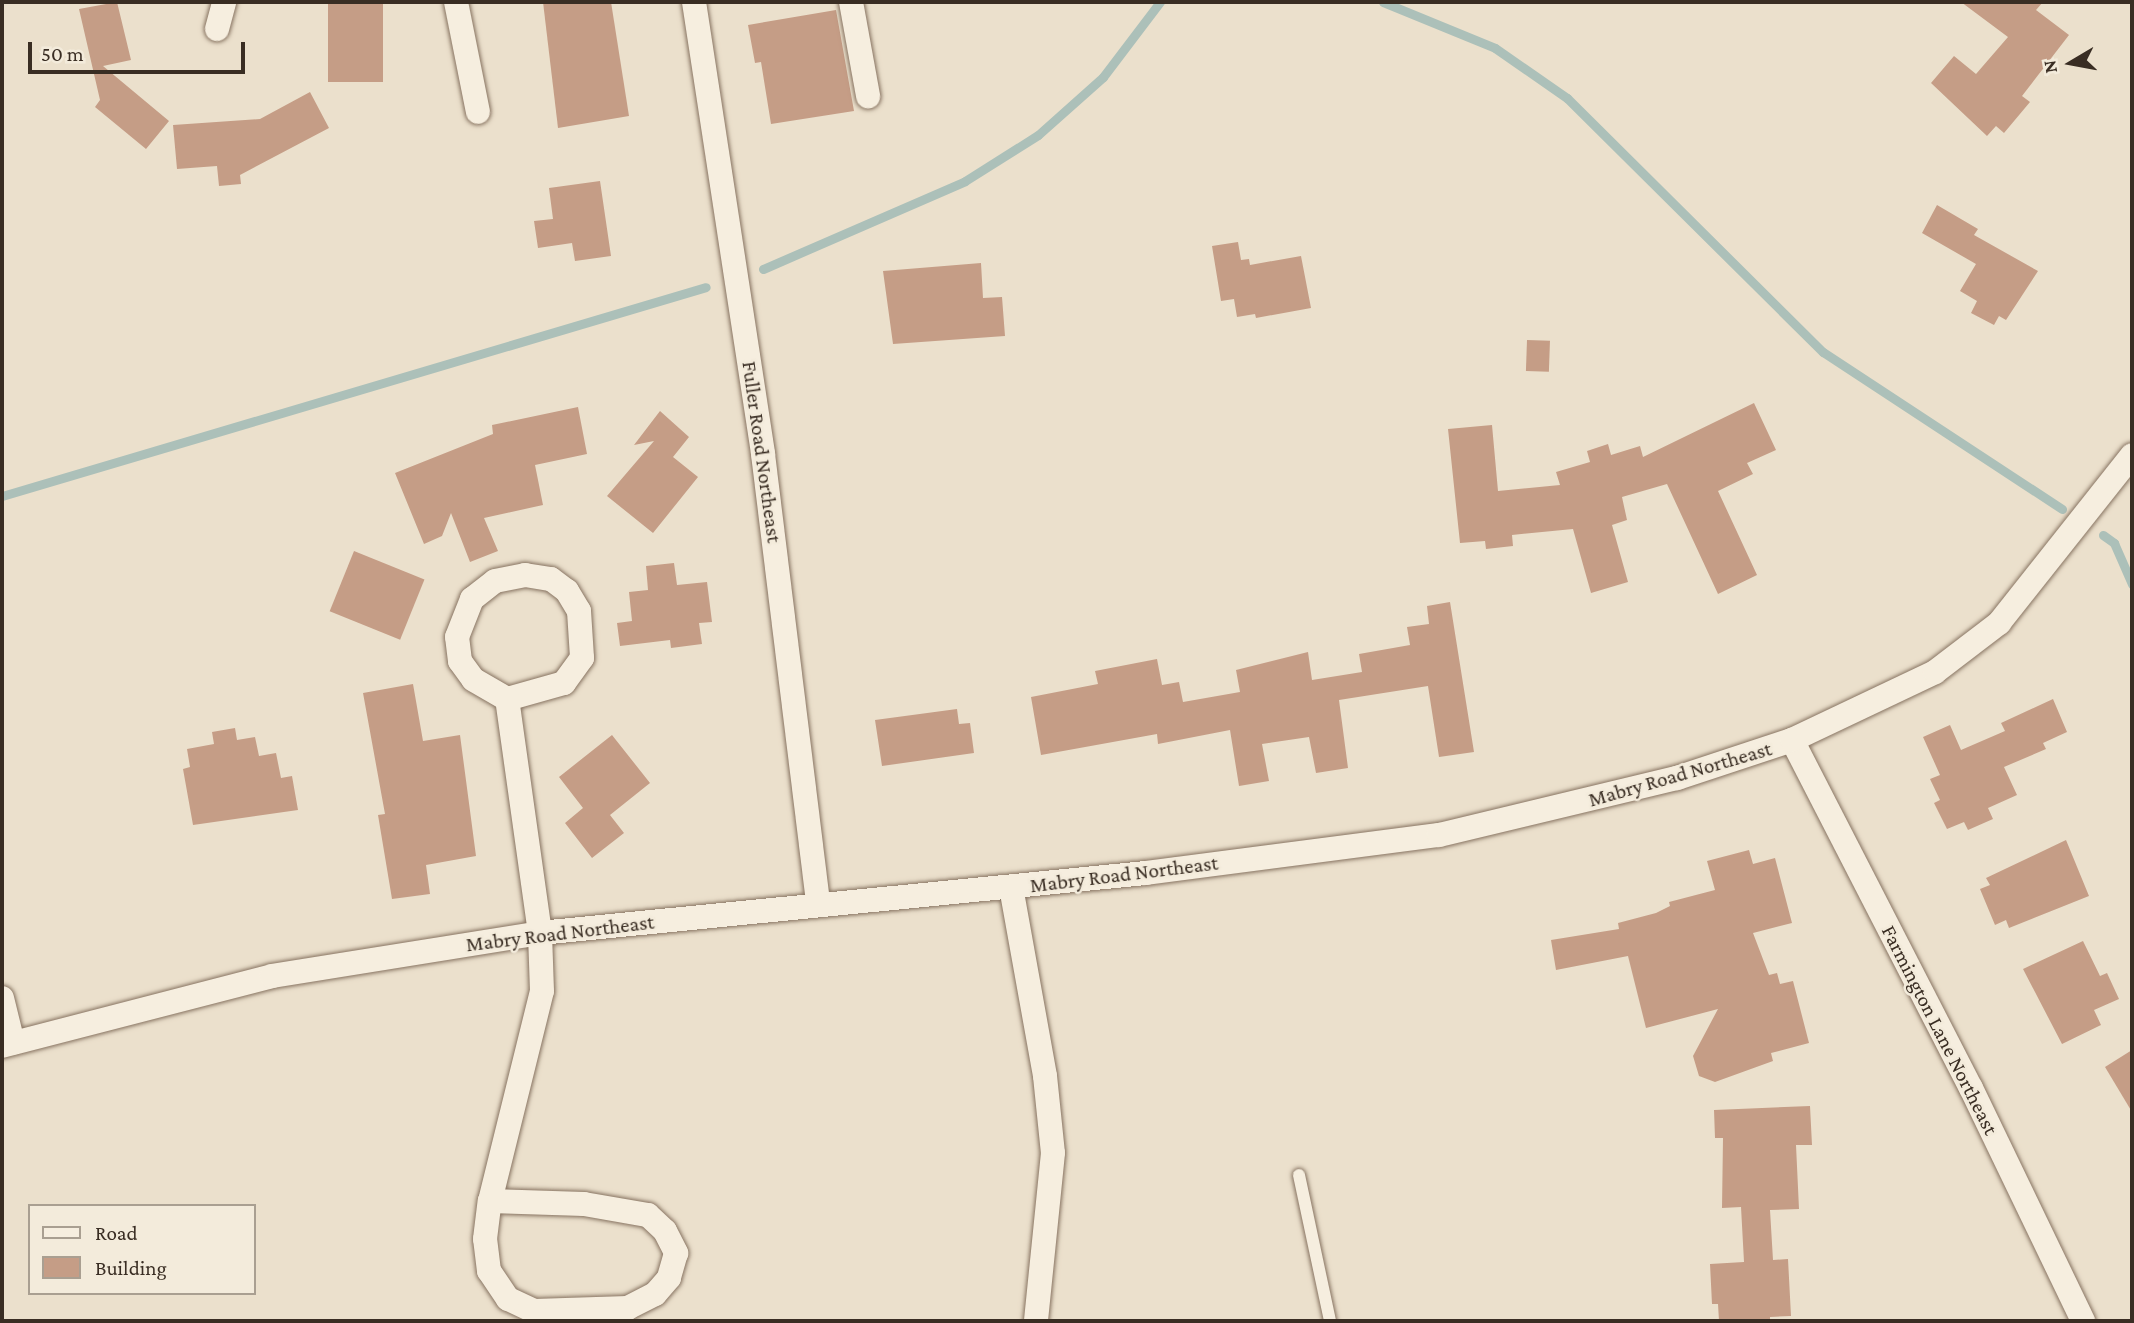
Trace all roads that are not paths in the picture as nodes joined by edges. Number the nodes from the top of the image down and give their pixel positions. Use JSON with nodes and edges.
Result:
{"nodes":[{"id":1,"x":223,"y":2,"type":"edge"},
{"id":2,"x":456,"y":2,"type":"edge"},
{"id":3,"x":694,"y":2,"type":"edge"},
{"id":4,"x":851,"y":2,"type":"edge"},
{"id":5,"x":217,"y":29,"type":"dead end"},
{"id":6,"x":868,"y":96,"type":"dead end"},
{"id":7,"x":478,"y":112,"type":"dead end"},
{"id":8,"x":2132,"y":455,"type":"edge"},
{"id":9,"x":507,"y":699,"type":"junction"},
{"id":10,"x":1792,"y":740,"type":"junction"},
{"id":11,"x":1010,"y":887,"type":"junction"},
{"id":12,"x":818,"y":904,"type":"junction"},
{"id":13,"x":540,"y":933,"type":"junction"},
{"id":14,"x":2,"y":998,"type":"edge"},
{"id":15,"x":7,"y":1044,"type":"edge"},
{"id":16,"x":1299,"y":1175,"type":"dead end"},
{"id":17,"x":489,"y":1201,"type":"junction"},
{"id":18,"x":1036,"y":1321,"type":"edge"},
{"id":19,"x":1330,"y":1321,"type":"edge"},
{"id":20,"x":2083,"y":1321,"type":"edge"}],
"edges":[{"from":1,"to":5,"type":"street"},
{"from":2,"to":7,"type":"street"},
{"from":3,"to":12,"type":"street","name":"Fuller Road Northeast"},
{"from":4,"to":6,"type":"street"},
{"from":8,"to":10,"type":"street","name":"Mabry Road Northeast"},
{"from":9,"to":9,"type":"street"},
{"from":9,"to":13,"type":"street"},
{"from":10,"to":11,"type":"street","name":"Mabry Road Northeast"},
{"from":10,"to":20,"type":"street","name":"Farmington Lane Northeast"},
{"from":11,"to":12,"type":"street","name":"Mabry Road Northeast"},
{"from":11,"to":18,"type":"street"},
{"from":12,"to":13,"type":"street","name":"Mabry Road Northeast"},
{"from":13,"to":15,"type":"street","name":"Mabry Road Northeast"},
{"from":13,"to":17,"type":"street"},
{"from":14,"to":15,"type":"street"},
{"from":16,"to":19,"type":"lane"},
{"from":17,"to":17,"type":"street"}]}
